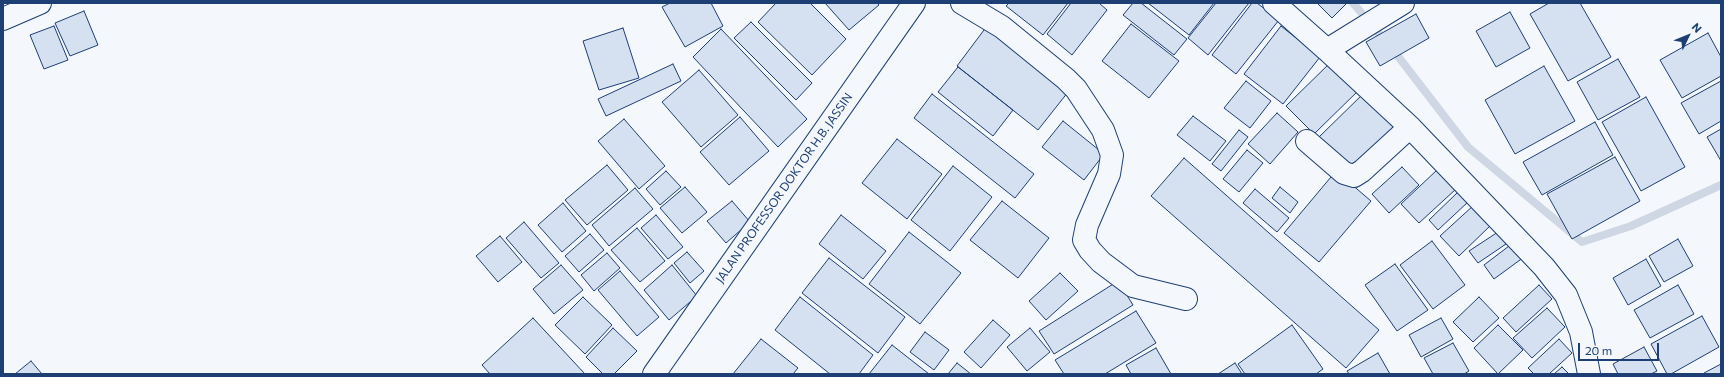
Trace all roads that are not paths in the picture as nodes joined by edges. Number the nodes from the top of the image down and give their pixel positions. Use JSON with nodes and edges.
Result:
{"nodes":[{"id":1,"x":40,"y":3,"type":"edge"},
{"id":2,"x":914,"y":3,"type":"edge"},
{"id":3,"x":962,"y":3,"type":"edge"},
{"id":4,"x":1274,"y":3,"type":"edge"},
{"id":5,"x":1403,"y":3,"type":"edge"},
{"id":6,"x":3,"y":19,"type":"edge"},
{"id":7,"x":1327,"y":50,"type":"junction"},
{"id":8,"x":1410,"y":127,"type":"junction"},
{"id":9,"x":1307,"y":141,"type":"dead end"},
{"id":10,"x":1186,"y":299,"type":"dead end"},
{"id":11,"x":654,"y":374,"type":"edge"},
{"id":12,"x":1589,"y":374,"type":"edge"}],
"edges":[{"from":1,"to":6,"type":"main road"},
{"from":2,"to":11,"type":"main road","name":"JALAN PROFESSOR DOKTOR H.B. JASSIN"},
{"from":3,"to":10,"type":"main road"},
{"from":4,"to":7,"type":"main road"},
{"from":5,"to":7,"type":"main road"},
{"from":7,"to":8,"type":"main road"},
{"from":8,"to":9,"type":"main road"},
{"from":8,"to":12,"type":"main road"}]}
